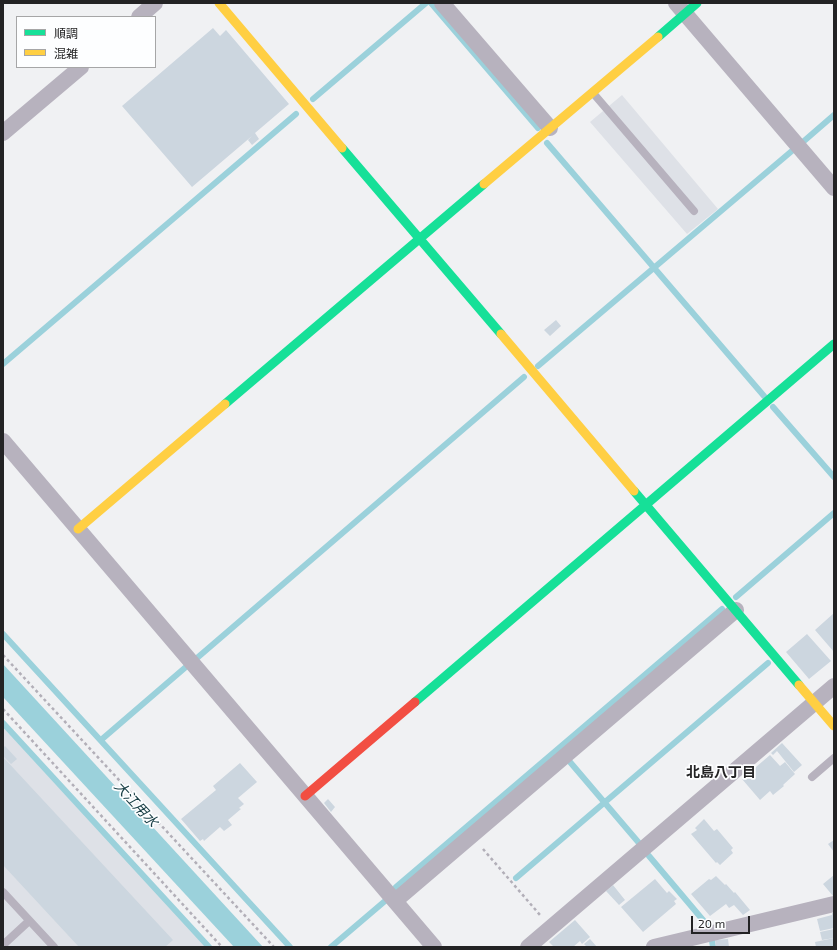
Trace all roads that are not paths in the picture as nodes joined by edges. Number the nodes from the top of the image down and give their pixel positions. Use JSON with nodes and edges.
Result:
{"nodes":[{"id":1,"x":156,"y":3,"type":"edge"},
{"id":2,"x":219,"y":3,"type":"edge"},
{"id":3,"x":442,"y":3,"type":"edge"},
{"id":4,"x":697,"y":3,"type":"edge"},
{"id":5,"x":680,"y":8,"type":"edge"},
{"id":6,"x":140,"y":16,"type":"edge"},
{"id":7,"x":80,"y":68,"type":"edge"},
{"id":8,"x":592,"y":92,"type":"junction"},
{"id":9,"x":550,"y":128,"type":"junction"},
{"id":10,"x":3,"y":133,"type":"edge"},
{"id":11,"x":834,"y":188,"type":"edge"},
{"id":12,"x":694,"y":211,"type":"dead end"},
{"id":13,"x":420,"y":239,"type":"junction"},
{"id":14,"x":834,"y":344,"type":"edge"},
{"id":15,"x":3,"y":441,"type":"edge"},
{"id":16,"x":646,"y":505,"type":"junction"},
{"id":17,"x":78,"y":529,"type":"junction"},
{"id":18,"x":736,"y":610,"type":"junction"},
{"id":19,"x":834,"y":686,"type":"edge"},
{"id":20,"x":815,"y":703,"type":"junction"},
{"id":21,"x":834,"y":726,"type":"edge"},
{"id":22,"x":834,"y":758,"type":"edge"},
{"id":23,"x":812,"y":777,"type":"dead end"},
{"id":24,"x":305,"y":796,"type":"junction"},
{"id":25,"x":3,"y":892,"type":"edge"},
{"id":26,"x":395,"y":902,"type":"junction"},
{"id":27,"x":834,"y":904,"type":"edge"},
{"id":28,"x":29,"y":921,"type":"junction"},
{"id":29,"x":3,"y":945,"type":"edge"},
{"id":30,"x":54,"y":947,"type":"edge"},
{"id":31,"x":434,"y":947,"type":"edge"},
{"id":32,"x":528,"y":947,"type":"edge"},
{"id":33,"x":654,"y":947,"type":"edge"}],
"edges":[{"from":1,"to":6,"type":"street"},
{"from":2,"to":13,"type":"street"},
{"from":3,"to":9,"type":"street"},
{"from":4,"to":5,"type":"street"},
{"from":5,"to":8,"type":"street"},
{"from":5,"to":11,"type":"street"},
{"from":7,"to":10,"type":"street"},
{"from":8,"to":9,"type":"street"},
{"from":8,"to":12,"type":"lane"},
{"from":9,"to":13,"type":"street"},
{"from":13,"to":16,"type":"street"},
{"from":13,"to":17,"type":"street"},
{"from":14,"to":16,"type":"street"},
{"from":15,"to":17,"type":"street"},
{"from":16,"to":18,"type":"street"},
{"from":16,"to":24,"type":"street"},
{"from":17,"to":24,"type":"street"},
{"from":18,"to":20,"type":"street"},
{"from":18,"to":26,"type":"street"},
{"from":19,"to":20,"type":"street"},
{"from":20,"to":21,"type":"street"},
{"from":20,"to":32,"type":"street"},
{"from":22,"to":23,"type":"lane"},
{"from":24,"to":26,"type":"street"},
{"from":25,"to":28,"type":"lane"},
{"from":26,"to":31,"type":"street"},
{"from":27,"to":33,"type":"street"},
{"from":28,"to":29,"type":"lane"},
{"from":28,"to":30,"type":"lane"}]}
